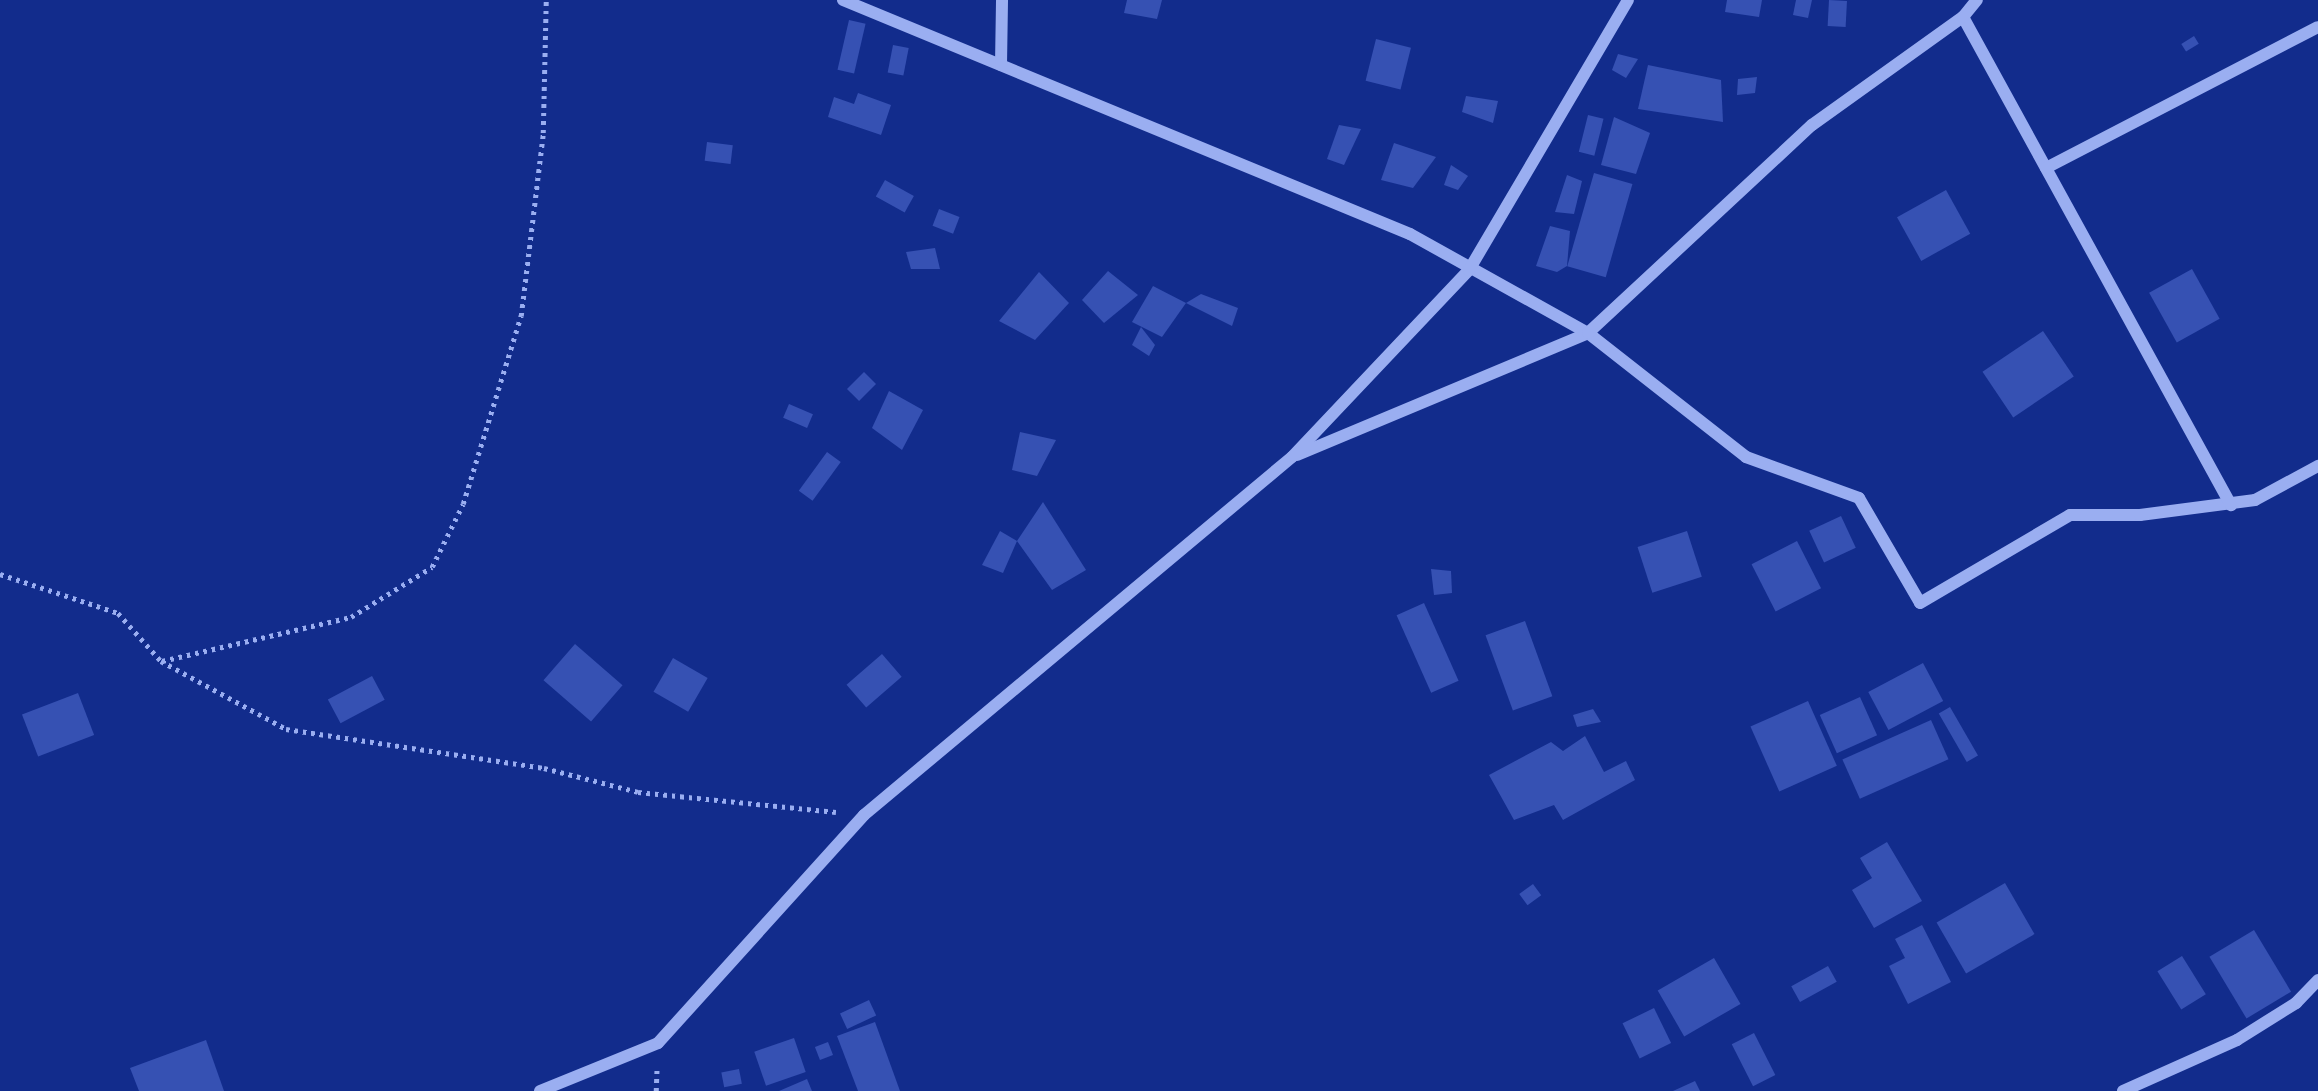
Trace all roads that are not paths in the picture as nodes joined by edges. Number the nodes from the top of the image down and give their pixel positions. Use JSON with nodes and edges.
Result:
{"nodes":[{"id":1,"x":843,"y":0,"type":"edge"},
{"id":2,"x":1002,"y":0,"type":"edge"},
{"id":3,"x":1628,"y":0,"type":"edge"},
{"id":4,"x":1977,"y":0,"type":"edge"},
{"id":5,"x":1963,"y":17,"type":"junction"},
{"id":6,"x":2318,"y":27,"type":"edge"},
{"id":7,"x":1001,"y":65,"type":"junction"},
{"id":8,"x":2046,"y":167,"type":"junction"},
{"id":9,"x":1469,"y":270,"type":"junction"},
{"id":10,"x":1588,"y":333,"type":"junction"},
{"id":11,"x":1292,"y":457,"type":"junction"},
{"id":12,"x":2318,"y":466,"type":"edge"},
{"id":13,"x":2231,"y":505,"type":"junction"},
{"id":14,"x":2318,"y":980,"type":"edge"},
{"id":15,"x":540,"y":1091,"type":"edge"},
{"id":16,"x":2123,"y":1091,"type":"edge"}],
"edges":[{"from":1,"to":7,"type":"street"},
{"from":2,"to":7,"type":"street"},
{"from":3,"to":9,"type":"street"},
{"from":4,"to":5,"type":"street"},
{"from":5,"to":8,"type":"street"},
{"from":5,"to":10,"type":"street"},
{"from":6,"to":8,"type":"street"},
{"from":7,"to":9,"type":"street"},
{"from":8,"to":13,"type":"street"},
{"from":9,"to":10,"type":"street"},
{"from":9,"to":11,"type":"street"},
{"from":10,"to":11,"type":"street"},
{"from":10,"to":13,"type":"street"},
{"from":11,"to":15,"type":"street"},
{"from":12,"to":13,"type":"street"},
{"from":14,"to":16,"type":"street"}]}
